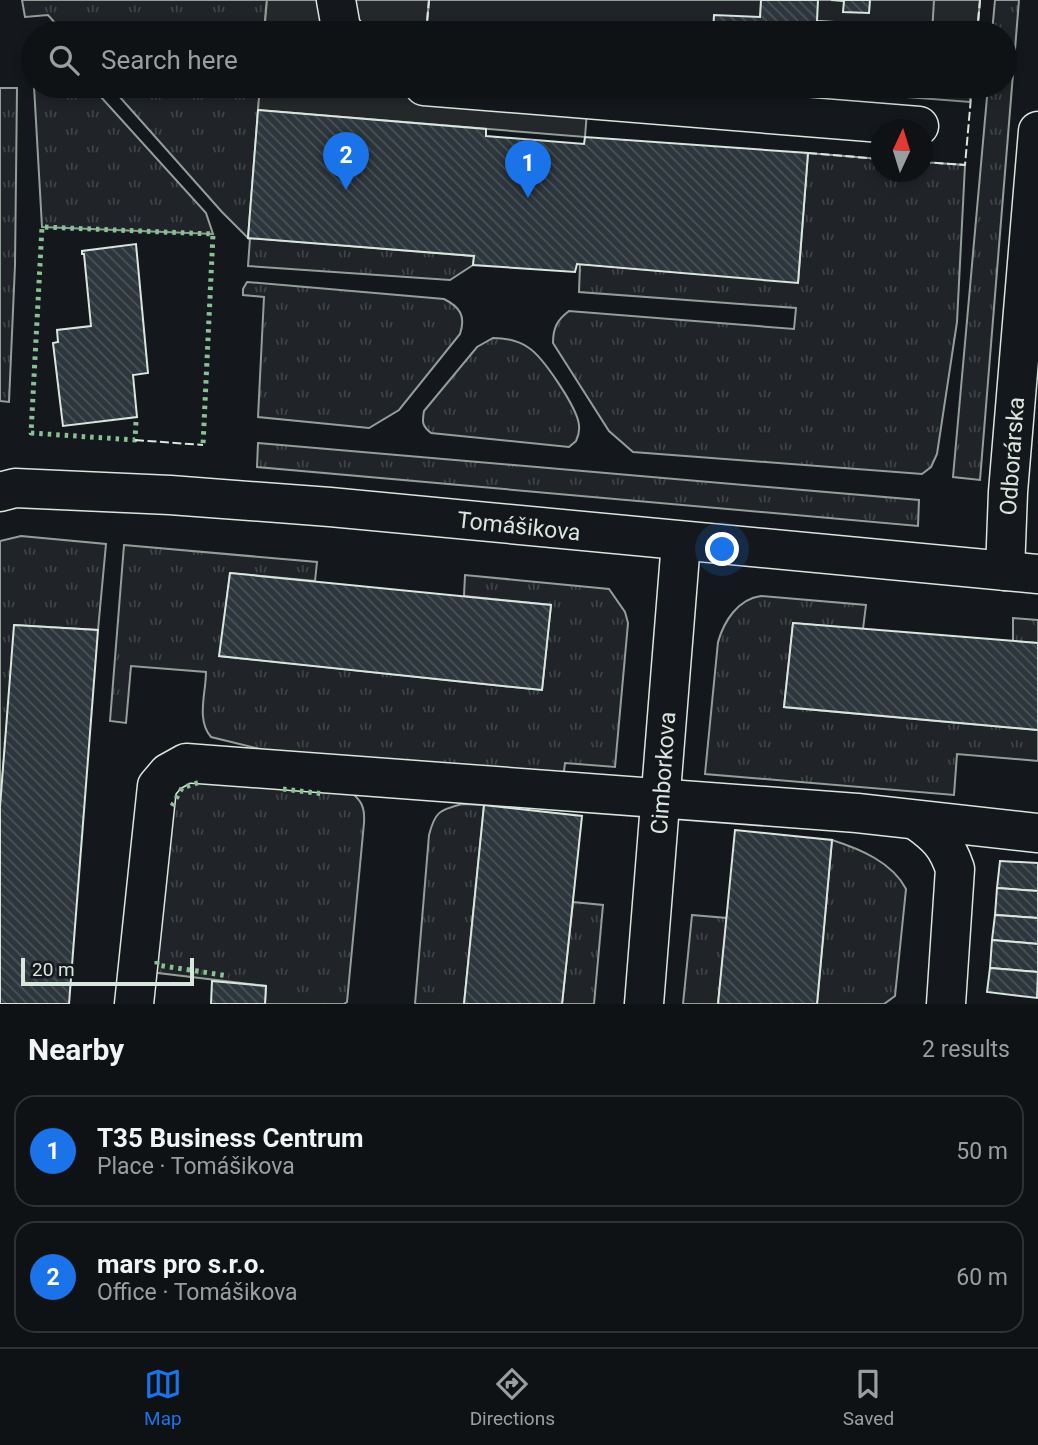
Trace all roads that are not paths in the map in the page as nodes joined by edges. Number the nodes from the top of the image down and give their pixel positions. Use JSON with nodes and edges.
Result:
{"nodes":[{"id":1,"x":336,"y":0,"type":"edge"},
{"id":2,"x":340,"y":21,"type":"edge"},
{"id":3,"x":572,"y":98,"type":"edge"},
{"id":4,"x":870,"y":122,"type":"edge"},
{"id":5,"x":1038,"y":131,"type":"edge"},
{"id":6,"x":0,"y":492,"type":"edge"},
{"id":7,"x":681,"y":542,"type":"junction"},
{"id":8,"x":1021,"y":573,"type":"edge"},
{"id":9,"x":661,"y":799,"type":"junction"},
{"id":10,"x":917,"y":821,"type":"junction"},
{"id":11,"x":1038,"y":833,"type":"edge"},
{"id":12,"x":134,"y":1004,"type":"edge"},
{"id":13,"x":645,"y":1004,"type":"edge"},
{"id":14,"x":946,"y":1004,"type":"edge"}],
"edges":[{"from":1,"to":2,"type":"street"},
{"from":3,"to":4,"type":"street"},
{"from":5,"to":8,"type":"street","name":"Odborárska"},
{"from":6,"to":7,"type":"street","name":"Tomášikova"},
{"from":7,"to":8,"type":"street","name":"Tomášikova"},
{"from":7,"to":9,"type":"street","name":"Cimborkova"},
{"from":9,"to":10,"type":"street"},
{"from":9,"to":12,"type":"street"},
{"from":9,"to":13,"type":"street","name":"Cimborkova"},
{"from":10,"to":11,"type":"street"},
{"from":10,"to":14,"type":"street"}]}
